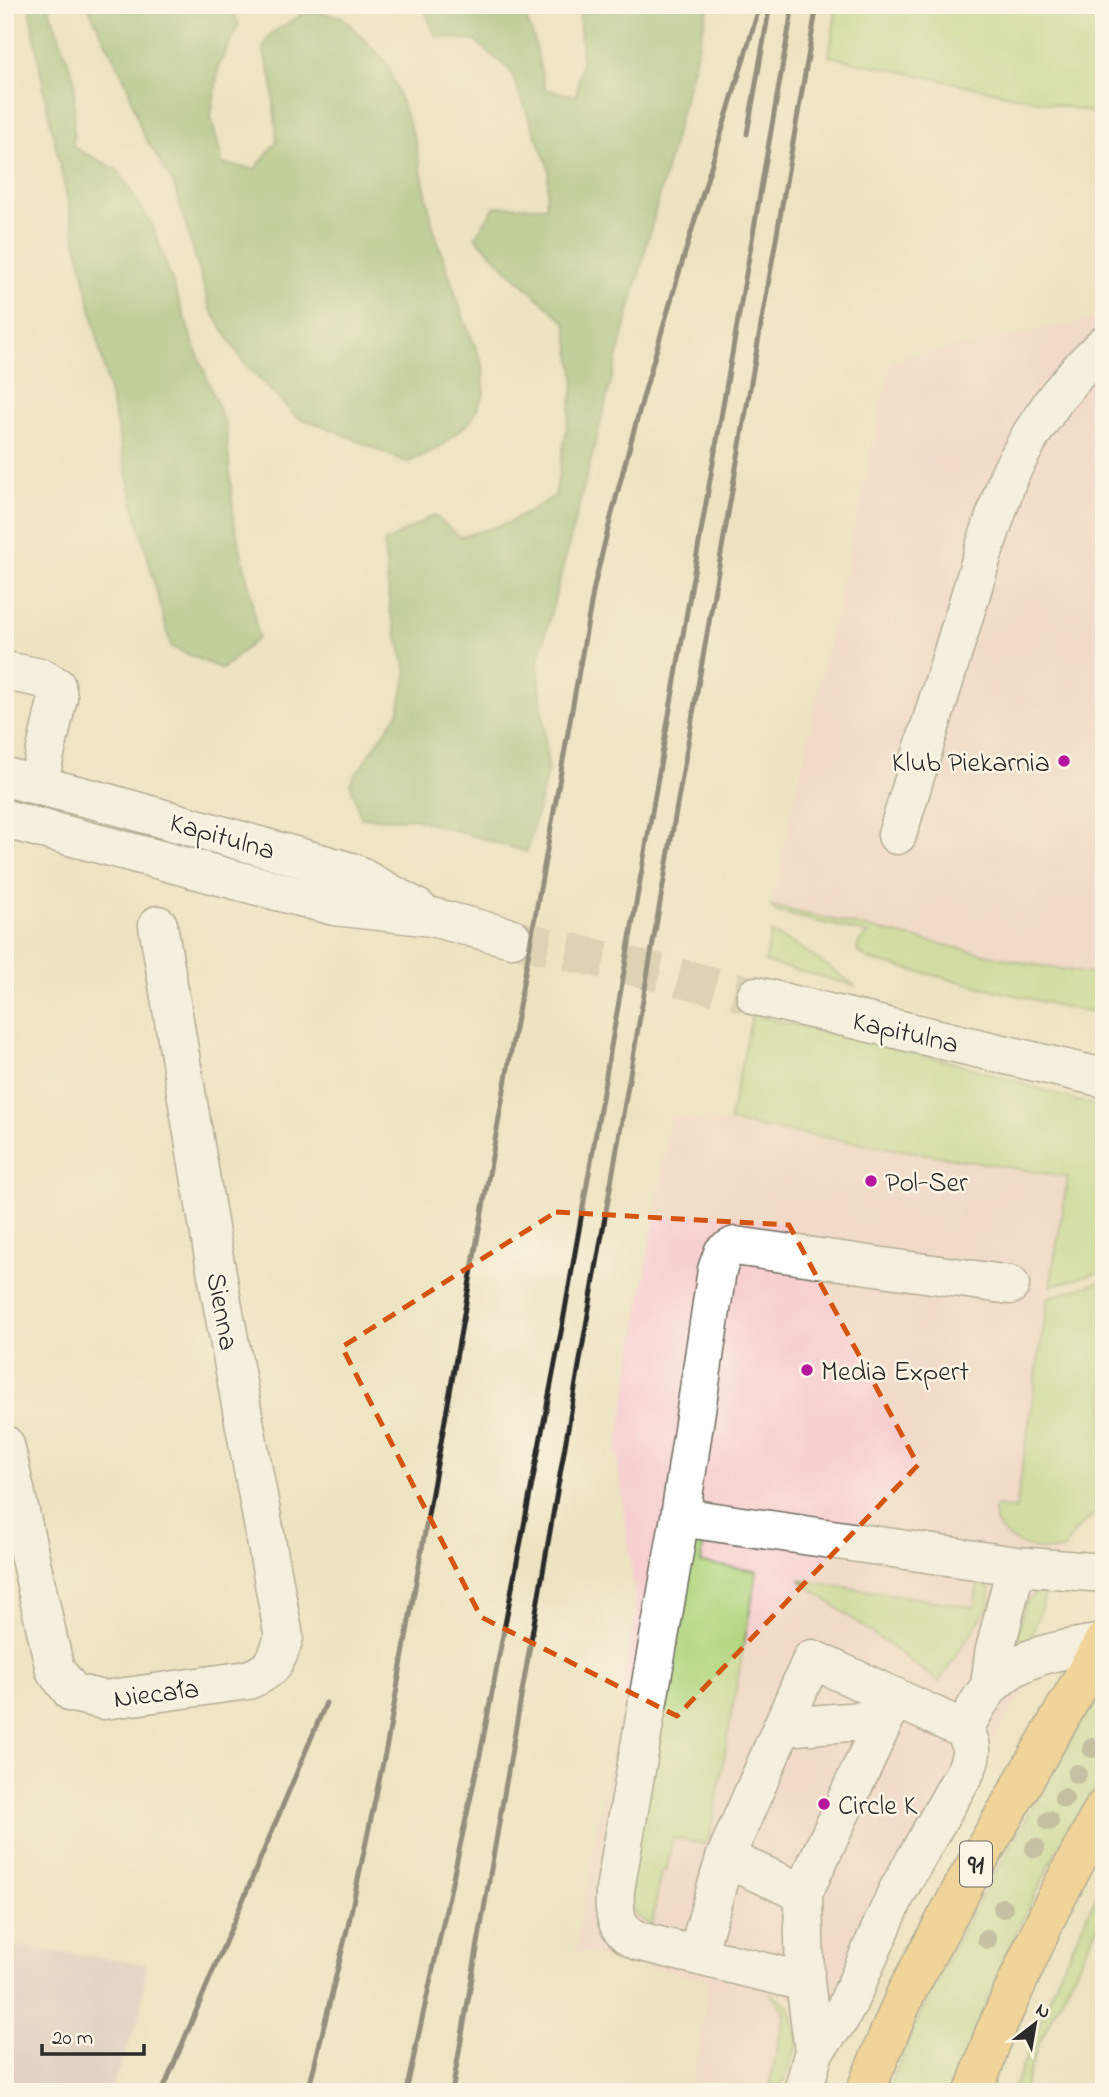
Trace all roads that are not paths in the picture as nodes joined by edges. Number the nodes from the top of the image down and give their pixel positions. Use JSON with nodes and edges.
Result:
{"nodes":[{"id":1,"x":1104,"y":345,"type":"edge"},
{"id":2,"x":5,"y":671,"type":"edge"},
{"id":3,"x":22,"y":781,"type":"edge"},
{"id":4,"x":5,"y":819,"type":"edge"},
{"id":5,"x":897,"y":835,"type":"dead end"},
{"id":6,"x":432,"y":917,"type":"junction"},
{"id":7,"x":158,"y":925,"type":"dead end"},
{"id":8,"x":512,"y":938,"type":"tunnel mouth"},
{"id":9,"x":756,"y":996,"type":"tunnel mouth"},
{"id":10,"x":1104,"y":1063,"type":"edge"},
{"id":11,"x":1056,"y":1066,"type":"junction"},
{"id":12,"x":1104,"y":1078,"type":"edge"},
{"id":13,"x":1010,"y":1285,"type":"dead end"},
{"id":14,"x":5,"y":1445,"type":"edge"},
{"id":15,"x":680,"y":1517,"type":"junction"},
{"id":16,"x":1016,"y":1566,"type":"junction"},
{"id":17,"x":1104,"y":1573,"type":"edge"},
{"id":18,"x":1103,"y":1642,"type":"edge"},
{"id":19,"x":248,"y":1680,"type":"joint"},
{"id":20,"x":990,"y":1686,"type":"junction"},
{"id":21,"x":888,"y":1712,"type":"junction"},
{"id":22,"x":782,"y":1727,"type":"junction"},
{"id":23,"x":963,"y":1729,"type":"junction"},
{"id":24,"x":1104,"y":1808,"type":"edge"},
{"id":25,"x":724,"y":1858,"type":"junction"},
{"id":26,"x":803,"y":1893,"type":"junction"},
{"id":27,"x":697,"y":1955,"type":"junction"},
{"id":28,"x":805,"y":1982,"type":"junction"},
{"id":29,"x":814,"y":2051,"type":"junction"},
{"id":30,"x":803,"y":2092,"type":"edge"},
{"id":31,"x":864,"y":2092,"type":"edge"},
{"id":32,"x":974,"y":2092,"type":"edge"}],
"edges":[{"from":1,"to":5,"type":"street"},
{"from":2,"to":3,"type":"street"},
{"from":3,"to":6,"type":"street","name":"Kapitulna"},
{"from":4,"to":6,"type":"street","name":"Kapitulna"},
{"from":6,"to":8,"type":"street","name":"Kapitulna"},
{"from":7,"to":19,"type":"street","name":"Sienna"},
{"from":9,"to":11,"type":"street","name":"Kapitulna"},
{"from":10,"to":11,"type":"street","name":"Kapitulna"},
{"from":11,"to":12,"type":"street","name":"Kapitulna"},
{"from":13,"to":15,"type":"street"},
{"from":14,"to":19,"type":"street","name":"Niecała"},
{"from":15,"to":16,"type":"street"},
{"from":15,"to":27,"type":"street"},
{"from":16,"to":17,"type":"street"},
{"from":16,"to":20,"type":"street"},
{"from":18,"to":20,"type":"street"},
{"from":18,"to":31,"type":"main road","number":"91"},
{"from":20,"to":23,"type":"street"},
{"from":21,"to":22,"type":"street"},
{"from":21,"to":22,"type":"street"},
{"from":21,"to":23,"type":"street"},
{"from":21,"to":26,"type":"street"},
{"from":22,"to":25,"type":"street"},
{"from":23,"to":29,"type":"street"},
{"from":24,"to":32,"type":"main road"},
{"from":25,"to":26,"type":"street"},
{"from":25,"to":27,"type":"street"},
{"from":26,"to":28,"type":"street"},
{"from":27,"to":28,"type":"street"},
{"from":28,"to":29,"type":"street"},
{"from":29,"to":30,"type":"street"}]}
